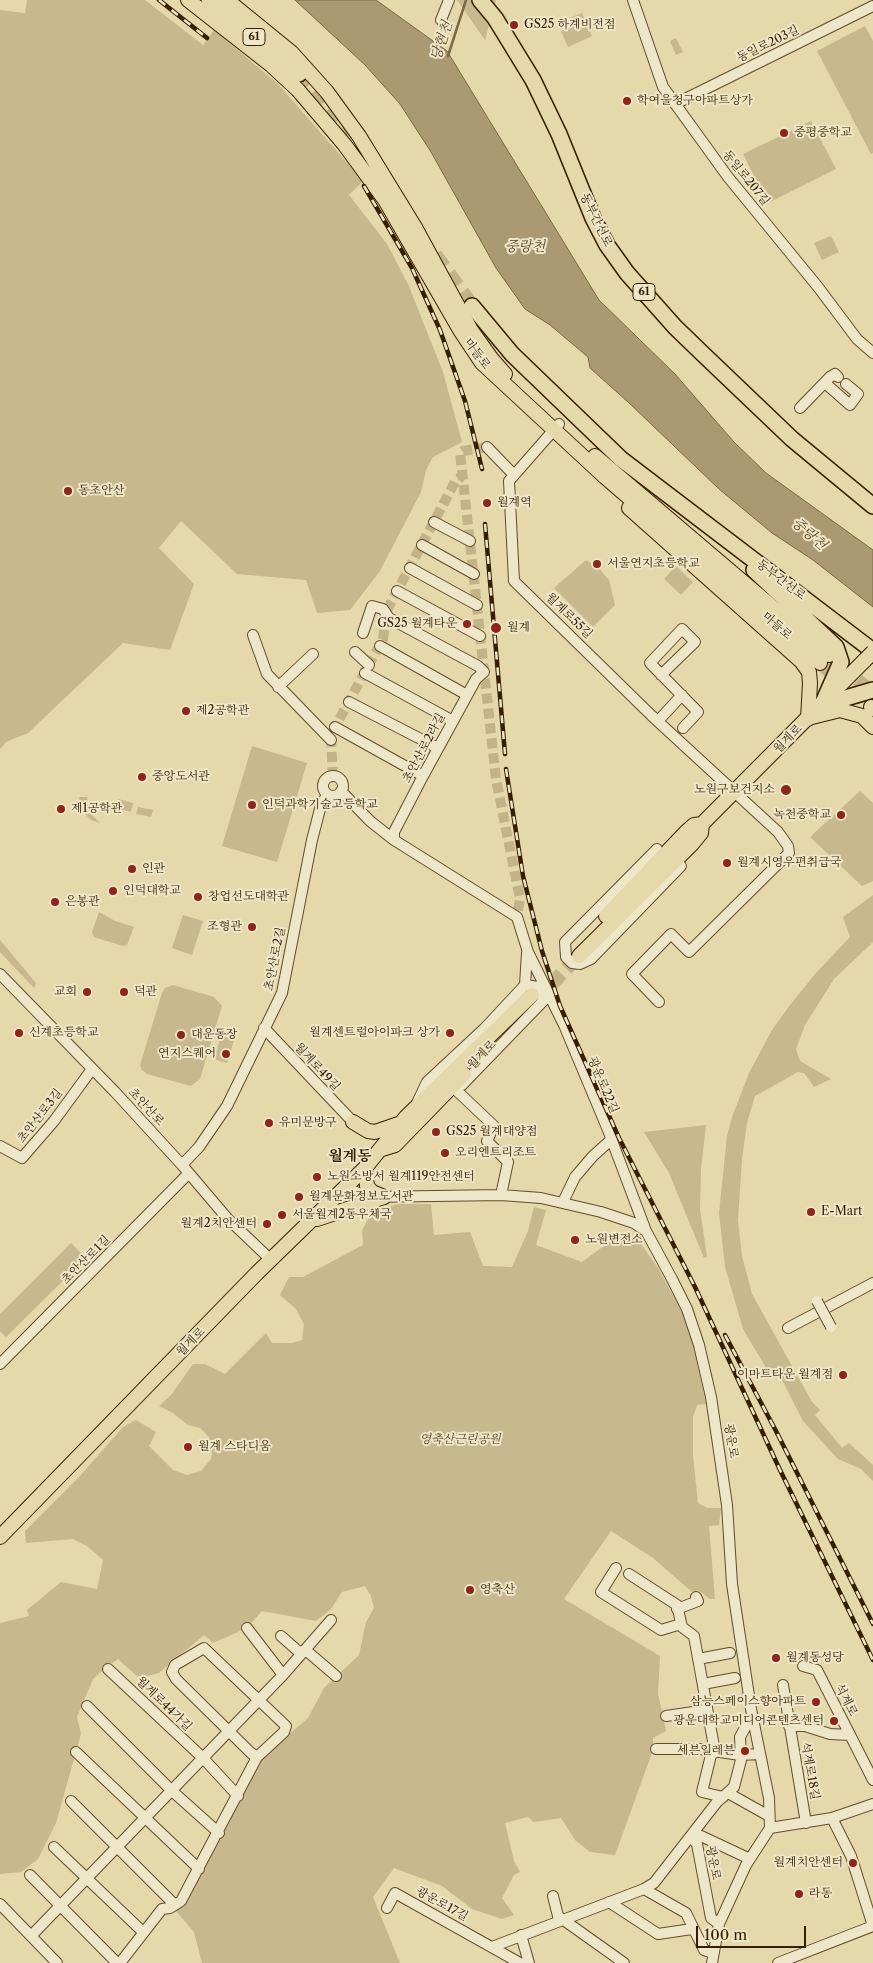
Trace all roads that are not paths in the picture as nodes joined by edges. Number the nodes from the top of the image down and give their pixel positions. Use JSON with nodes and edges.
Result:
{"nodes":[{"id":1,"x":188,"y":0,"type":"edge"},
{"id":2,"x":209,"y":0,"type":"edge"},
{"id":3,"x":227,"y":0,"type":"edge"},
{"id":4,"x":449,"y":0,"type":"edge"},
{"id":5,"x":480,"y":0,"type":"edge"},
{"id":6,"x":633,"y":0,"type":"edge"},
{"id":7,"x":873,"y":6,"type":"edge"},
{"id":8,"x":441,"y":20,"type":"dead end"},
{"id":9,"x":299,"y":74,"type":"tunnel mouth"},
{"id":10,"x":675,"y":104,"type":"junction"},
{"id":11,"x":472,"y":306,"type":"tunnel mouth"},
{"id":12,"x":873,"y":352,"type":"edge"},
{"id":13,"x":838,"y":377,"type":"dead end"},
{"id":14,"x":825,"y":383,"type":"junction"},
{"id":15,"x":846,"y":384,"type":"dead end"},
{"id":16,"x":800,"y":408,"type":"dead end"},
{"id":17,"x":557,"y":426,"type":"junction"},
{"id":18,"x":792,"y":439,"type":"junction"},
{"id":19,"x":487,"y":447,"type":"dead end"},
{"id":20,"x":514,"y":475,"type":"junction"},
{"id":21,"x":605,"y":477,"type":"junction"},
{"id":22,"x":873,"y":495,"type":"edge"},
{"id":23,"x":873,"y":506,"type":"edge"},
{"id":24,"x":434,"y":522,"type":"dead end"},
{"id":25,"x":703,"y":523,"type":"junction"},
{"id":26,"x":470,"y":541,"type":"dead end"},
{"id":27,"x":422,"y":544,"type":"dead end"},
{"id":28,"x":410,"y":568,"type":"dead end"},
{"id":29,"x":474,"y":574,"type":"dead end"},
{"id":30,"x":397,"y":592,"type":"dead end"},
{"id":31,"x":477,"y":605,"type":"dead end"},
{"id":32,"x":363,"y":633,"type":"dead end"},
{"id":33,"x":253,"y":635,"type":"dead end"},
{"id":34,"x":480,"y":636,"type":"dead end"},
{"id":35,"x":380,"y":646,"type":"dead end"},
{"id":36,"x":355,"y":652,"type":"dead end"},
{"id":37,"x":313,"y":654,"type":"dead end"},
{"id":38,"x":871,"y":655,"type":"edge"},
{"id":39,"x":661,"y":675,"type":"junction"},
{"id":40,"x":278,"y":687,"type":"junction"},
{"id":41,"x":873,"y":690,"type":"edge"},
{"id":42,"x":467,"y":695,"type":"junction"},
{"id":43,"x":682,"y":695,"type":"junction"},
{"id":44,"x":349,"y":702,"type":"dead end"},
{"id":45,"x":822,"y":705,"type":"junction"},
{"id":46,"x":808,"y":718,"type":"junction"},
{"id":47,"x":453,"y":721,"type":"junction"},
{"id":48,"x":658,"y":721,"type":"junction"},
{"id":49,"x":335,"y":727,"type":"dead end"},
{"id":50,"x":873,"y":727,"type":"edge"},
{"id":51,"x":683,"y":728,"type":"dead end"},
{"id":52,"x":331,"y":740,"type":"dead end"},
{"id":53,"x":438,"y":748,"type":"junction"},
{"id":54,"x":423,"y":776,"type":"junction"},
{"id":55,"x":341,"y":791,"type":"junction"},
{"id":56,"x":734,"y":791,"type":"junction"},
{"id":57,"x":327,"y":794,"type":"junction"},
{"id":58,"x":689,"y":838,"type":"junction"},
{"id":59,"x":394,"y":840,"type":"junction"},
{"id":60,"x":657,"y":849,"type":"joint"},
{"id":61,"x":681,"y":866,"type":"joint"},
{"id":62,"x":528,"y":952,"type":"junction"},
{"id":63,"x":576,"y":953,"type":"tunnel mouth"},
{"id":64,"x":0,"y":974,"type":"edge"},
{"id":65,"x":537,"y":996,"type":"junction"},
{"id":66,"x":659,"y":1002,"type":"dead end"},
{"id":67,"x":264,"y":1028,"type":"junction"},
{"id":68,"x":92,"y":1069,"type":"junction"},
{"id":69,"x":456,"y":1090,"type":"junction"},
{"id":70,"x":413,"y":1116,"type":"junction"},
{"id":71,"x":353,"y":1122,"type":"junction"},
{"id":72,"x":612,"y":1139,"type":"junction"},
{"id":73,"x":0,"y":1146,"type":"edge"},
{"id":74,"x":373,"y":1159,"type":"junction"},
{"id":75,"x":186,"y":1169,"type":"junction"},
{"id":76,"x":346,"y":1188,"type":"junction"},
{"id":77,"x":501,"y":1195,"type":"junction"},
{"id":78,"x":384,"y":1197,"type":"junction"},
{"id":79,"x":563,"y":1202,"type":"junction"},
{"id":80,"x":309,"y":1222,"type":"junction"},
{"id":81,"x":646,"y":1232,"type":"junction"},
{"id":82,"x":270,"y":1259,"type":"junction"},
{"id":83,"x":873,"y":1283,"type":"edge"},
{"id":84,"x":817,"y":1301,"type":"dead end"},
{"id":85,"x":831,"y":1327,"type":"dead end"},
{"id":86,"x":788,"y":1328,"type":"dead end"},
{"id":87,"x":0,"y":1364,"type":"edge"},
{"id":88,"x":0,"y":1537,"type":"edge"},
{"id":89,"x":616,"y":1568,"type":"dead end"},
{"id":90,"x":629,"y":1574,"type":"dead end"},
{"id":91,"x":696,"y":1597,"type":"dead end"},
{"id":92,"x":677,"y":1609,"type":"junction"},
{"id":93,"x":331,"y":1620,"type":"dead end"},
{"id":94,"x":681,"y":1624,"type":"junction"},
{"id":95,"x":247,"y":1628,"type":"dead end"},
{"id":96,"x":281,"y":1636,"type":"dead end"},
{"id":97,"x":302,"y":1653,"type":"junction"},
{"id":98,"x":730,"y":1653,"type":"dead end"},
{"id":99,"x":698,"y":1659,"type":"junction"},
{"id":100,"x":803,"y":1666,"type":"dead end"},
{"id":101,"x":108,"y":1668,"type":"dead end"},
{"id":102,"x":283,"y":1675,"type":"junction"},
{"id":103,"x":336,"y":1676,"type":"dead end"},
{"id":104,"x":734,"y":1678,"type":"dead end"},
{"id":105,"x":703,"y":1684,"type":"junction"},
{"id":106,"x":783,"y":1685,"type":"dead end"},
{"id":107,"x":258,"y":1700,"type":"junction"},
{"id":108,"x":87,"y":1706,"type":"dead end"},
{"id":109,"x":707,"y":1710,"type":"junction"},
{"id":110,"x":666,"y":1716,"type":"dead end"},
{"id":111,"x":752,"y":1716,"type":"junction"},
{"id":112,"x":789,"y":1726,"type":"junction"},
{"id":113,"x":229,"y":1730,"type":"junction"},
{"id":114,"x":850,"y":1735,"type":"junction"},
{"id":115,"x":656,"y":1749,"type":"dead end"},
{"id":116,"x":76,"y":1752,"type":"dead end"},
{"id":117,"x":715,"y":1752,"type":"junction"},
{"id":118,"x":760,"y":1754,"type":"junction"},
{"id":119,"x":740,"y":1755,"type":"junction"},
{"id":120,"x":258,"y":1757,"type":"junction"},
{"id":121,"x":203,"y":1758,"type":"junction"},
{"id":122,"x":873,"y":1780,"type":"edge"},
{"id":123,"x":171,"y":1790,"type":"junction"},
{"id":124,"x":725,"y":1795,"type":"junction"},
{"id":125,"x":238,"y":1796,"type":"junction"},
{"id":126,"x":71,"y":1801,"type":"dead end"},
{"id":127,"x":873,"y":1804,"type":"edge"},
{"id":128,"x":770,"y":1816,"type":"junction"},
{"id":129,"x":145,"y":1818,"type":"junction"},
{"id":130,"x":832,"y":1818,"type":"junction"},
{"id":131,"x":806,"y":1823,"type":"junction"},
{"id":132,"x":770,"y":1828,"type":"junction"},
{"id":133,"x":219,"y":1833,"type":"junction"},
{"id":134,"x":691,"y":1837,"type":"junction"},
{"id":135,"x":54,"y":1847,"type":"dead end"},
{"id":136,"x":116,"y":1847,"type":"junction"},
{"id":137,"x":750,"y":1860,"type":"junction"},
{"id":138,"x":199,"y":1869,"type":"junction"},
{"id":139,"x":30,"y":1875,"type":"dead end"},
{"id":140,"x":86,"y":1877,"type":"junction"},
{"id":141,"x":644,"y":1889,"type":"junction"},
{"id":142,"x":553,"y":1896,"type":"dead end"},
{"id":143,"x":609,"y":1902,"type":"junction"},
{"id":144,"x":0,"y":1904,"type":"edge"},
{"id":145,"x":59,"y":1905,"type":"junction"},
{"id":146,"x":175,"y":1905,"type":"junction"},
{"id":147,"x":387,"y":1908,"type":"dead end"},
{"id":148,"x":562,"y":1920,"type":"junction"},
{"id":149,"x":720,"y":1924,"type":"junction"},
{"id":150,"x":873,"y":1926,"type":"edge"},
{"id":151,"x":692,"y":1929,"type":"junction"},
{"id":152,"x":143,"y":1932,"type":"junction"},
{"id":153,"x":521,"y":1935,"type":"junction"},
{"id":154,"x":31,"y":1936,"type":"junction"},
{"id":155,"x":492,"y":1947,"type":"junction"},
{"id":156,"x":713,"y":1958,"type":"edge"},
{"id":157,"x":57,"y":1963,"type":"edge"},
{"id":158,"x":118,"y":1963,"type":"edge"},
{"id":159,"x":520,"y":1963,"type":"edge"},
{"id":160,"x":529,"y":1963,"type":"edge"},
{"id":161,"x":624,"y":1963,"type":"edge"},
{"id":162,"x":778,"y":1963,"type":"edge"}],
"edges":[{"from":1,"to":17,"type":"main road","name":"마들로"},
{"from":2,"to":9,"type":"highway","number":"61"},
{"from":3,"to":17,"type":"main road","name":"마들로"},
{"from":4,"to":8,"type":"street"},
{"from":5,"to":18,"type":"highway","name":"동부간선로","number":"61"},
{"from":6,"to":10,"type":"street","name":"동일로207길"},
{"from":7,"to":10,"type":"street","name":"동일로203길"},
{"from":10,"to":12,"type":"street","name":"동일로207길"},
{"from":11,"to":25,"type":"highway","name":"동부간선로"},
{"from":13,"to":14,"type":"street"},
{"from":14,"to":15,"type":"street"},
{"from":14,"to":16,"type":"street"},
{"from":17,"to":20,"type":"street","name":"월계로55길"},
{"from":17,"to":21,"type":"main road","name":"마들로"},
{"from":17,"to":21,"type":"main road","name":"마들로"},
{"from":18,"to":22,"type":"highway"},
{"from":18,"to":23,"type":"highway","name":"동부간선로","number":"61"},
{"from":19,"to":20,"type":"street"},
{"from":20,"to":48,"type":"street","name":"월계로55길"},
{"from":21,"to":46,"type":"main road"},
{"from":24,"to":26,"type":"street"},
{"from":25,"to":38,"type":"highway","name":"동부간선로"},
{"from":25,"to":45,"type":"highway"},
{"from":27,"to":29,"type":"street"},
{"from":28,"to":31,"type":"street"},
{"from":30,"to":34,"type":"street"},
{"from":32,"to":42,"type":"street","name":"초안산로2라길"},
{"from":33,"to":40,"type":"street"},
{"from":35,"to":42,"type":"street"},
{"from":36,"to":47,"type":"street"},
{"from":37,"to":40,"type":"street"},
{"from":38,"to":45,"type":"main road","name":"월계로"},
{"from":39,"to":39,"type":"street"},
{"from":39,"to":43,"type":"street"},
{"from":40,"to":52,"type":"street"},
{"from":41,"to":45,"type":"highway"},
{"from":42,"to":47,"type":"street","name":"초안산로2라길"},
{"from":43,"to":48,"type":"street"},
{"from":43,"to":51,"type":"street"},
{"from":44,"to":53,"type":"street"},
{"from":45,"to":46,"type":"main road","name":"월계로"},
{"from":46,"to":50,"type":"main road"},
{"from":46,"to":56,"type":"main road","name":"월계로"},
{"from":47,"to":53,"type":"street","name":"초안산로2라길"},
{"from":48,"to":56,"type":"street","name":"월계로55길"},
{"from":49,"to":54,"type":"street"},
{"from":53,"to":54,"type":"street","name":"초안산로2라길"},
{"from":54,"to":59,"type":"street","name":"초안산로2라길"},
{"from":55,"to":57,"type":"street"},
{"from":55,"to":57,"type":"street"},
{"from":55,"to":59,"type":"street"},
{"from":56,"to":58,"type":"main road","name":"월계로"},
{"from":56,"to":66,"type":"street","name":"월계로55길"},
{"from":57,"to":67,"type":"street","name":"초안산로2길"},
{"from":58,"to":60,"type":"main road"},
{"from":58,"to":61,"type":"main road"},
{"from":58,"to":63,"type":"main road","name":"월계로"},
{"from":59,"to":62,"type":"street"},
{"from":60,"to":61,"type":"street"},
{"from":62,"to":65,"type":"street"},
{"from":62,"to":65,"type":"street","name":"광운로22길"},
{"from":64,"to":68,"type":"street","name":"초안산로"},
{"from":65,"to":69,"type":"street"},
{"from":65,"to":70,"type":"main road","name":"월계로"},
{"from":65,"to":72,"type":"street","name":"광운로22길"},
{"from":67,"to":71,"type":"street","name":"월계로49길"},
{"from":67,"to":75,"type":"street","name":"초안산로2길"},
{"from":68,"to":73,"type":"street","name":"초안산로3길"},
{"from":68,"to":75,"type":"street","name":"초안산로"},
{"from":69,"to":70,"type":"street"},
{"from":69,"to":77,"type":"street"},
{"from":70,"to":71,"type":"main road"},
{"from":70,"to":74,"type":"main road","name":"월계로"},
{"from":71,"to":74,"type":"main road"},
{"from":72,"to":79,"type":"street"},
{"from":72,"to":81,"type":"street","name":"광운로22길"},
{"from":74,"to":76,"type":"main road","name":"월계로"},
{"from":74,"to":78,"type":"main road"},
{"from":75,"to":82,"type":"street","name":"초안산로"},
{"from":75,"to":87,"type":"street","name":"초안산로1길"},
{"from":76,"to":78,"type":"street"},
{"from":76,"to":80,"type":"main road","name":"월계로"},
{"from":77,"to":78,"type":"street"},
{"from":77,"to":79,"type":"street"},
{"from":78,"to":80,"type":"main road"},
{"from":79,"to":81,"type":"street"},
{"from":80,"to":82,"type":"main road","name":"월계로"},
{"from":81,"to":111,"type":"street","name":"광운로"},
{"from":82,"to":88,"type":"main road","name":"월계로"},
{"from":83,"to":86,"type":"street"},
{"from":84,"to":85,"type":"street","bridge":true},
{"from":89,"to":94,"type":"street"},
{"from":90,"to":92,"type":"street"},
{"from":91,"to":92,"type":"street"},
{"from":92,"to":94,"type":"street"},
{"from":93,"to":97,"type":"street"},
{"from":94,"to":99,"type":"street"},
{"from":95,"to":102,"type":"street"},
{"from":96,"to":97,"type":"street"},
{"from":97,"to":102,"type":"street"},
{"from":97,"to":103,"type":"street"},
{"from":98,"to":99,"type":"street"},
{"from":99,"to":105,"type":"street"},
{"from":100,"to":114,"type":"street","name":"석계로"},
{"from":101,"to":121,"type":"street","name":"월계로44가길"},
{"from":102,"to":107,"type":"street"},
{"from":104,"to":105,"type":"street"},
{"from":105,"to":109,"type":"street"},
{"from":106,"to":112,"type":"street"},
{"from":107,"to":113,"type":"street"},
{"from":107,"to":113,"type":"street"},
{"from":107,"to":120,"type":"street"},
{"from":108,"to":123,"type":"street"},
{"from":109,"to":110,"type":"street"},
{"from":109,"to":117,"type":"street"},
{"from":111,"to":118,"type":"street","name":"광운로"},
{"from":111,"to":119,"type":"street"},
{"from":112,"to":114,"type":"street","name":"석계로18길"},
{"from":112,"to":131,"type":"street","name":"석계로18길"},
{"from":113,"to":120,"type":"street"},
{"from":113,"to":121,"type":"street"},
{"from":114,"to":122,"type":"street","name":"석계로"},
{"from":115,"to":117,"type":"street"},
{"from":116,"to":129,"type":"street"},
{"from":117,"to":119,"type":"street"},
{"from":117,"to":124,"type":"street"},
{"from":118,"to":119,"type":"street"},
{"from":118,"to":128,"type":"street","name":"광운로"},
{"from":119,"to":124,"type":"street"},
{"from":120,"to":125,"type":"street"},
{"from":121,"to":123,"type":"street"},
{"from":121,"to":125,"type":"street","name":"월계로44가길"},
{"from":123,"to":129,"type":"street"},
{"from":123,"to":133,"type":"street"},
{"from":124,"to":128,"type":"street"},
{"from":124,"to":134,"type":"street"},
{"from":125,"to":133,"type":"street"},
{"from":126,"to":136,"type":"street"},
{"from":127,"to":130,"type":"street"},
{"from":128,"to":132,"type":"street","name":"광운로"},
{"from":129,"to":136,"type":"street"},
{"from":129,"to":138,"type":"street"},
{"from":130,"to":131,"type":"street"},
{"from":130,"to":150,"type":"street"},
{"from":131,"to":132,"type":"street"},
{"from":132,"to":137,"type":"street","name":"광운로"},
{"from":133,"to":138,"type":"street"},
{"from":134,"to":137,"type":"street","name":"광운로"},
{"from":134,"to":141,"type":"street"},
{"from":134,"to":149,"type":"street","name":"광운로"},
{"from":135,"to":140,"type":"street"},
{"from":136,"to":140,"type":"street"},
{"from":136,"to":146,"type":"street"},
{"from":137,"to":149,"type":"street","name":"광운로"},
{"from":138,"to":146,"type":"street"},
{"from":139,"to":145,"type":"street"},
{"from":140,"to":145,"type":"street"},
{"from":140,"to":152,"type":"street"},
{"from":141,"to":143,"type":"street"},
{"from":141,"to":151,"type":"street"},
{"from":142,"to":148,"type":"street"},
{"from":143,"to":148,"type":"street"},
{"from":143,"to":151,"type":"street"},
{"from":144,"to":154,"type":"street"},
{"from":145,"to":154,"type":"street"},
{"from":145,"to":158,"type":"street"},
{"from":146,"to":152,"type":"street"},
{"from":147,"to":155,"type":"street","name":"광운로17길"},
{"from":148,"to":153,"type":"street"},
{"from":148,"to":161,"type":"street"},
{"from":149,"to":156,"type":"street","name":"광운로"},
{"from":150,"to":162,"type":"street"},
{"from":151,"to":156,"type":"street"},
{"from":152,"to":158,"type":"street"},
{"from":153,"to":155,"type":"street"},
{"from":153,"to":160,"type":"street"},
{"from":154,"to":157,"type":"street"},
{"from":155,"to":159,"type":"street","name":"광운로17길"}]}
